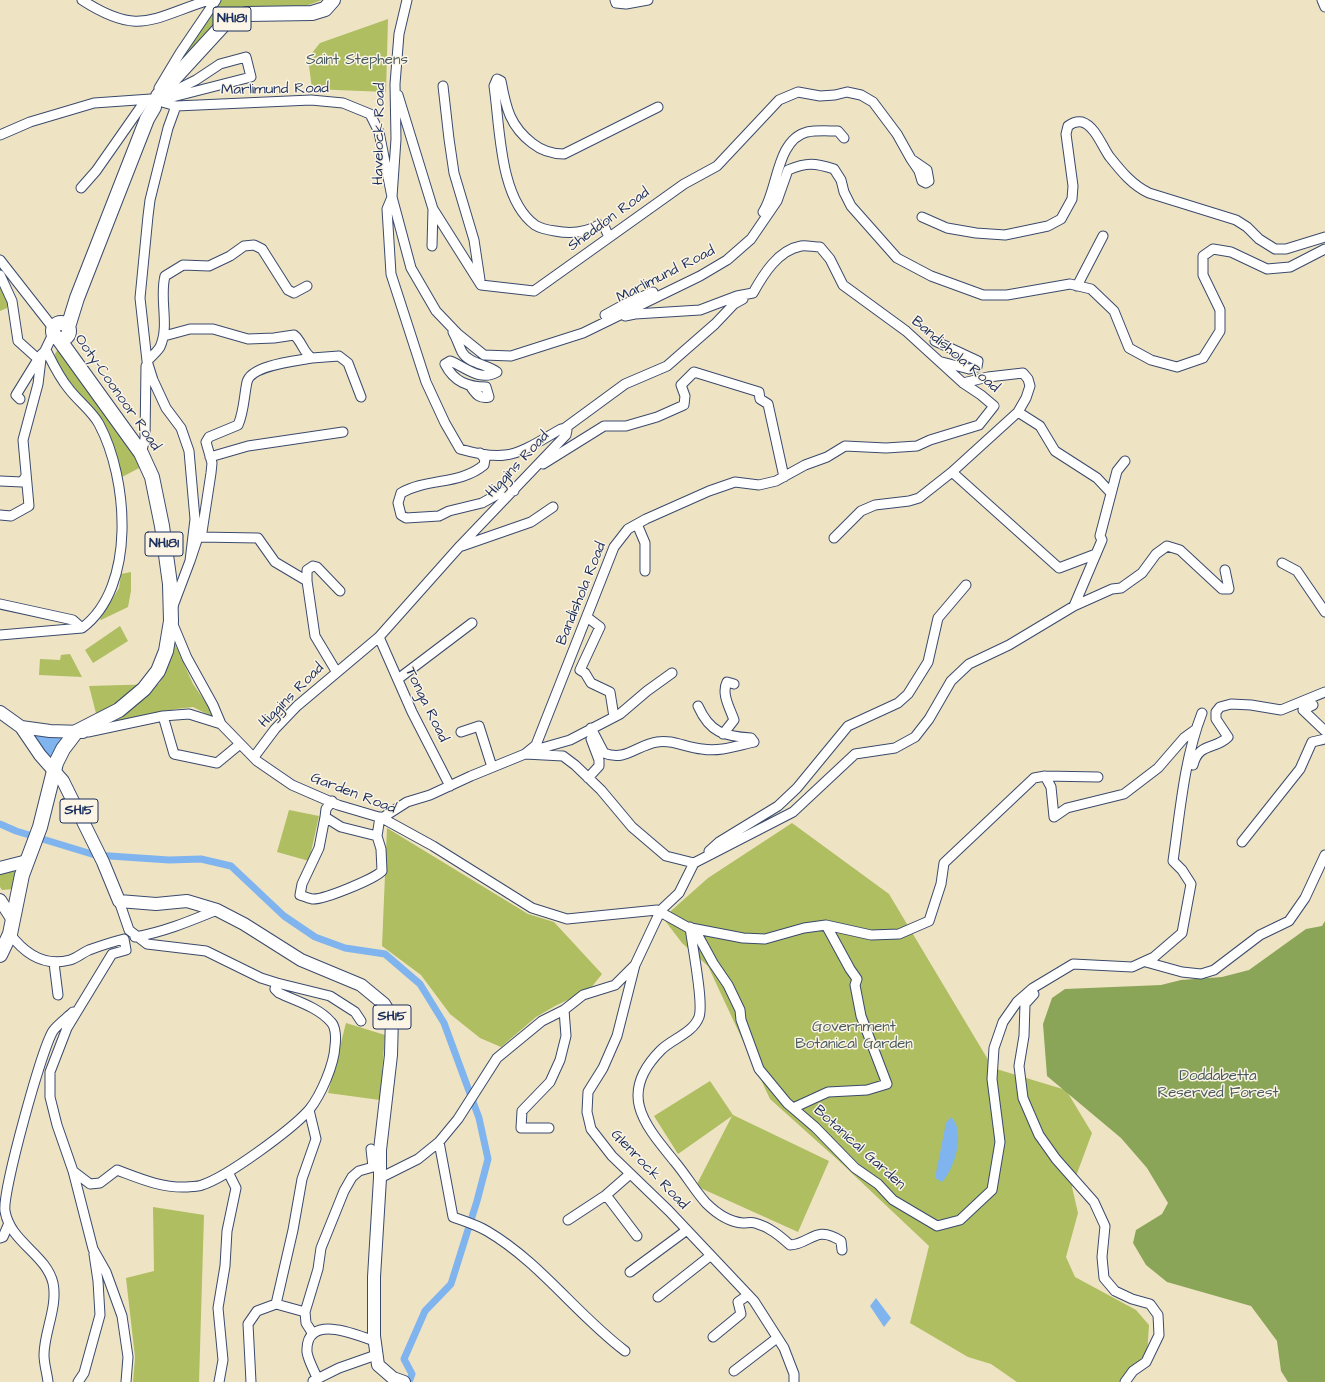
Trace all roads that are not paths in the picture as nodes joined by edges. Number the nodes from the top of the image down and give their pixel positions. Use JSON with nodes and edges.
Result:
{"nodes":[{"id":1,"x":82,"y":0,"type":"edge"},
{"id":2,"x":209,"y":0,"type":"edge"},
{"id":3,"x":216,"y":0,"type":"edge"},
{"id":4,"x":333,"y":0,"type":"edge"},
{"id":5,"x":407,"y":0,"type":"edge"},
{"id":6,"x":615,"y":0,"type":"edge"},
{"id":7,"x":648,"y":0,"type":"edge"},
{"id":8,"x":1322,"y":0,"type":"edge"},
{"id":9,"x":1325,"y":7,"type":"edge"},
{"id":10,"x":395,"y":84,"type":"junction"},
{"id":11,"x":443,"y":86,"type":"dead end"},
{"id":12,"x":156,"y":100,"type":"junction"},
{"id":13,"x":176,"y":106,"type":"junction"},
{"id":14,"x":658,"y":107,"type":"dead end"},
{"id":15,"x":0,"y":135,"type":"edge"},
{"id":16,"x":844,"y":138,"type":"dead end"},
{"id":17,"x":911,"y":159,"type":"dead end"},
{"id":18,"x":81,"y":188,"type":"dead end"},
{"id":19,"x":392,"y":197,"type":"junction"},
{"id":20,"x":433,"y":208,"type":"junction"},
{"id":21,"x":922,"y":217,"type":"dead end"},
{"id":22,"x":1104,"y":236,"type":"dead end"},
{"id":23,"x":609,"y":237,"type":"junction"},
{"id":24,"x":1325,"y":237,"type":"edge"},
{"id":25,"x":432,"y":246,"type":"dead end"},
{"id":26,"x":1325,"y":249,"type":"edge"},
{"id":27,"x":0,"y":260,"type":"edge"},
{"id":28,"x":0,"y":275,"type":"edge"},
{"id":29,"x":306,"y":286,"type":"dead end"},
{"id":30,"x":481,"y":286,"type":"junction"},
{"id":31,"x":1078,"y":286,"type":"junction"},
{"id":32,"x":753,"y":294,"type":"junction"},
{"id":33,"x":445,"y":319,"type":"junction"},
{"id":34,"x":608,"y":320,"type":"junction"},
{"id":35,"x":59,"y":331,"type":"junction"},
{"id":36,"x":575,"y":334,"type":"junction"},
{"id":37,"x":164,"y":336,"type":"junction"},
{"id":38,"x":935,"y":341,"type":"dead end"},
{"id":39,"x":46,"y":350,"type":"junction"},
{"id":40,"x":312,"y":358,"type":"junction"},
{"id":41,"x":38,"y":359,"type":"junction"},
{"id":42,"x":147,"y":361,"type":"junction"},
{"id":43,"x":940,"y":362,"type":"junction"},
{"id":44,"x":963,"y":383,"type":"junction"},
{"id":45,"x":471,"y":387,"type":"dead end"},
{"id":46,"x":361,"y":397,"type":"dead end"},
{"id":47,"x":20,"y":399,"type":"dead end"},
{"id":48,"x":1018,"y":412,"type":"junction"},
{"id":49,"x":565,"y":428,"type":"junction"},
{"id":50,"x":343,"y":432,"type":"dead end"},
{"id":51,"x":141,"y":453,"type":"junction"},
{"id":52,"x":480,"y":453,"type":"junction"},
{"id":53,"x":210,"y":457,"type":"junction"},
{"id":54,"x":1125,"y":461,"type":"dead end"},
{"id":55,"x":534,"y":469,"type":"junction"},
{"id":56,"x":952,"y":472,"type":"junction"},
{"id":57,"x":26,"y":476,"type":"junction"},
{"id":58,"x":784,"y":477,"type":"junction"},
{"id":59,"x":0,"y":481,"type":"edge"},
{"id":60,"x":514,"y":491,"type":"junction"},
{"id":61,"x":1111,"y":493,"type":"junction"},
{"id":62,"x":554,"y":507,"type":"dead end"},
{"id":63,"x":0,"y":515,"type":"edge"},
{"id":64,"x":637,"y":524,"type":"junction"},
{"id":65,"x":199,"y":537,"type":"junction"},
{"id":66,"x":834,"y":538,"type":"dead end"},
{"id":67,"x":460,"y":546,"type":"junction"},
{"id":68,"x":1096,"y":554,"type":"junction"},
{"id":69,"x":190,"y":562,"type":"junction"},
{"id":70,"x":1282,"y":563,"type":"dead end"},
{"id":71,"x":1225,"y":570,"type":"dead end"},
{"id":72,"x":645,"y":571,"type":"dead end"},
{"id":73,"x":307,"y":581,"type":"junction"},
{"id":74,"x":966,"y":585,"type":"dead end"},
{"id":75,"x":340,"y":591,"type":"dead end"},
{"id":76,"x":0,"y":604,"type":"edge"},
{"id":77,"x":1074,"y":606,"type":"junction"},
{"id":78,"x":1325,"y":612,"type":"edge"},
{"id":79,"x":172,"y":616,"type":"junction"},
{"id":80,"x":587,"y":617,"type":"junction"},
{"id":81,"x":472,"y":623,"type":"dead end"},
{"id":82,"x":82,"y":628,"type":"junction"},
{"id":83,"x":0,"y":635,"type":"edge"},
{"id":84,"x":378,"y":637,"type":"junction"},
{"id":85,"x":336,"y":671,"type":"junction"},
{"id":86,"x":672,"y":673,"type":"dead end"},
{"id":87,"x":398,"y":679,"type":"junction"},
{"id":88,"x":734,"y":684,"type":"dead end"},
{"id":89,"x":1325,"y":692,"type":"edge"},
{"id":90,"x":1313,"y":705,"type":"dead end"},
{"id":91,"x":698,"y":706,"type":"dead end"},
{"id":92,"x":0,"y":712,"type":"edge"},
{"id":93,"x":1202,"y":713,"type":"dead end"},
{"id":94,"x":163,"y":716,"type":"junction"},
{"id":95,"x":614,"y":717,"type":"junction"},
{"id":96,"x":221,"y":724,"type":"junction"},
{"id":97,"x":21,"y":727,"type":"junction"},
{"id":98,"x":87,"y":728,"type":"junction"},
{"id":99,"x":589,"y":729,"type":"junction"},
{"id":100,"x":1195,"y":730,"type":"junction"},
{"id":101,"x":1325,"y":730,"type":"edge"},
{"id":102,"x":461,"y":732,"type":"dead end"},
{"id":103,"x":723,"y":734,"type":"junction"},
{"id":104,"x":1325,"y":739,"type":"edge"},
{"id":105,"x":240,"y":744,"type":"junction"},
{"id":106,"x":524,"y":754,"type":"junction"},
{"id":107,"x":254,"y":757,"type":"junction"},
{"id":108,"x":492,"y":767,"type":"junction"},
{"id":109,"x":55,"y":771,"type":"junction"},
{"id":110,"x":1045,"y":776,"type":"junction"},
{"id":111,"x":1098,"y":777,"type":"dead end"},
{"id":112,"x":588,"y":778,"type":"junction"},
{"id":113,"x":450,"y":786,"type":"junction"},
{"id":114,"x":1182,"y":800,"type":"junction"},
{"id":115,"x":332,"y":802,"type":"junction"},
{"id":116,"x":325,"y":817,"type":"junction"},
{"id":117,"x":381,"y":817,"type":"junction"},
{"id":118,"x":377,"y":836,"type":"junction"},
{"id":119,"x":1242,"y":842,"type":"dead end"},
{"id":120,"x":1325,"y":855,"type":"edge"},
{"id":121,"x":28,"y":858,"type":"junction"},
{"id":122,"x":694,"y":863,"type":"junction"},
{"id":123,"x":2,"y":867,"type":"edge"},
{"id":124,"x":22,"y":876,"type":"junction"},
{"id":125,"x":18,"y":896,"type":"junction"},
{"id":126,"x":0,"y":898,"type":"edge"},
{"id":127,"x":119,"y":901,"type":"junction"},
{"id":128,"x":217,"y":910,"type":"junction"},
{"id":129,"x":660,"y":912,"type":"junction"},
{"id":130,"x":13,"y":920,"type":"junction"},
{"id":131,"x":826,"y":925,"type":"junction"},
{"id":132,"x":690,"y":927,"type":"junction"},
{"id":133,"x":10,"y":934,"type":"junction"},
{"id":134,"x":139,"y":937,"type":"junction"},
{"id":135,"x":124,"y":939,"type":"junction"},
{"id":136,"x":0,"y":955,"type":"edge"},
{"id":137,"x":1146,"y":962,"type":"junction"},
{"id":138,"x":54,"y":963,"type":"junction"},
{"id":139,"x":635,"y":965,"type":"junction"},
{"id":140,"x":1049,"y":978,"type":"junction"},
{"id":141,"x":279,"y":984,"type":"junction"},
{"id":142,"x":58,"y":995,"type":"dead end"},
{"id":143,"x":85,"y":1001,"type":"junction"},
{"id":144,"x":564,"y":1010,"type":"junction"},
{"id":145,"x":361,"y":1021,"type":"dead end"},
{"id":146,"x":793,"y":1108,"type":"junction"},
{"id":147,"x":309,"y":1110,"type":"junction"},
{"id":148,"x":549,"y":1128,"type":"dead end"},
{"id":149,"x":439,"y":1142,"type":"junction"},
{"id":150,"x":372,"y":1149,"type":"dead end"},
{"id":151,"x":378,"y":1170,"type":"junction"},
{"id":152,"x":73,"y":1172,"type":"junction"},
{"id":153,"x":228,"y":1172,"type":"junction"},
{"id":154,"x":630,"y":1174,"type":"junction"},
{"id":155,"x":606,"y":1195,"type":"junction"},
{"id":156,"x":568,"y":1220,"type":"dead end"},
{"id":157,"x":9,"y":1223,"type":"junction"},
{"id":158,"x":687,"y":1230,"type":"junction"},
{"id":159,"x":637,"y":1236,"type":"dead end"},
{"id":160,"x":0,"y":1238,"type":"edge"},
{"id":161,"x":93,"y":1249,"type":"junction"},
{"id":162,"x":842,"y":1250,"type":"dead end"},
{"id":163,"x":710,"y":1256,"type":"junction"},
{"id":164,"x":630,"y":1272,"type":"dead end"},
{"id":165,"x":748,"y":1295,"type":"junction"},
{"id":166,"x":658,"y":1297,"type":"dead end"},
{"id":167,"x":276,"y":1304,"type":"junction"},
{"id":168,"x":305,"y":1312,"type":"junction"},
{"id":169,"x":313,"y":1334,"type":"junction"},
{"id":170,"x":714,"y":1337,"type":"dead end"},
{"id":171,"x":777,"y":1338,"type":"junction"},
{"id":172,"x":374,"y":1342,"type":"junction"},
{"id":173,"x":625,"y":1351,"type":"dead end"},
{"id":174,"x":377,"y":1360,"type":"junction"},
{"id":175,"x":734,"y":1371,"type":"dead end"},
{"id":176,"x":315,"y":1380,"type":"edge"},
{"id":177,"x":48,"y":1382,"type":"edge"},
{"id":178,"x":78,"y":1382,"type":"edge"},
{"id":179,"x":126,"y":1382,"type":"edge"},
{"id":180,"x":219,"y":1382,"type":"edge"},
{"id":181,"x":251,"y":1382,"type":"edge"},
{"id":182,"x":404,"y":1382,"type":"edge"},
{"id":183,"x":794,"y":1382,"type":"edge"},
{"id":184,"x":1125,"y":1382,"type":"edge"}],
"edges":[{"from":1,"to":2,"type":"street"},
{"from":3,"to":12,"type":"street"},
{"from":4,"to":12,"type":"highway","name":"Ooty-Coonoor Road","number":"NH181"},
{"from":5,"to":10,"type":"street","name":"Havelock Road"},
{"from":6,"to":7,"type":"street"},
{"from":8,"to":9,"type":"street"},
{"from":10,"to":19,"type":"street","name":"Havelock Road"},
{"from":10,"to":20,"type":"street"},
{"from":11,"to":30,"type":"street"},
{"from":12,"to":12,"type":"street"},
{"from":12,"to":13,"type":"street","name":"Marlimund Road"},
{"from":12,"to":15,"type":"street"},
{"from":12,"to":18,"type":"street"},
{"from":12,"to":35,"type":"highway","name":"Ooty-Coonoor Road","number":"NH181"},
{"from":13,"to":19,"type":"street","name":"Marlimund Road"},
{"from":13,"to":42,"type":"street"},
{"from":14,"to":23,"type":"street"},
{"from":16,"to":36,"type":"street"},
{"from":17,"to":23,"type":"street","name":"Sheddon Road"},
{"from":19,"to":33,"type":"street","name":"Marlimund Road"},
{"from":19,"to":52,"type":"street","name":"Higgins Road"},
{"from":20,"to":25,"type":"street"},
{"from":20,"to":30,"type":"street"},
{"from":21,"to":24,"type":"street"},
{"from":22,"to":31,"type":"street"},
{"from":23,"to":30,"type":"street","name":"Sheddon Road"},
{"from":26,"to":31,"type":"street","name":"Marlimund Road"},
{"from":27,"to":35,"type":"street"},
{"from":28,"to":41,"type":"street"},
{"from":29,"to":37,"type":"street"},
{"from":31,"to":34,"type":"street","name":"Marlimund Road"},
{"from":32,"to":34,"type":"street"},
{"from":32,"to":43,"type":"street","name":"Bandishola Road"},
{"from":32,"to":49,"type":"street"},
{"from":33,"to":36,"type":"street","name":"Marlimund Road"},
{"from":33,"to":45,"type":"street"},
{"from":34,"to":36,"type":"street","name":"Marlimund Road"},
{"from":35,"to":39,"type":"street"},
{"from":35,"to":51,"type":"highway","name":"Ooty-Coonoor Road","number":"NH181"},
{"from":37,"to":40,"type":"street"},
{"from":37,"to":42,"type":"street"},
{"from":38,"to":43,"type":"street"},
{"from":39,"to":41,"type":"street"},
{"from":39,"to":57,"type":"street"},
{"from":39,"to":82,"type":"street"},
{"from":40,"to":46,"type":"street"},
{"from":40,"to":53,"type":"street"},
{"from":41,"to":47,"type":"street"},
{"from":42,"to":51,"type":"street"},
{"from":42,"to":69,"type":"street"},
{"from":43,"to":44,"type":"street","name":"Bandishola Road"},
{"from":44,"to":48,"type":"street"},
{"from":44,"to":58,"type":"street","name":"Bandishola Road"},
{"from":48,"to":56,"type":"street"},
{"from":48,"to":61,"type":"street"},
{"from":49,"to":52,"type":"street","name":"Higgins Road"},
{"from":49,"to":55,"type":"street","name":"Higgins Road"},
{"from":50,"to":53,"type":"street"},
{"from":51,"to":79,"type":"highway","name":"Ooty-Coonoor Road","number":"NH181"},
{"from":52,"to":60,"type":"street"},
{"from":53,"to":65,"type":"street"},
{"from":54,"to":61,"type":"street"},
{"from":55,"to":58,"type":"street"},
{"from":55,"to":60,"type":"street","name":"Higgins Road"},
{"from":56,"to":66,"type":"street"},
{"from":56,"to":68,"type":"street"},
{"from":57,"to":59,"type":"street"},
{"from":57,"to":63,"type":"street"},
{"from":58,"to":64,"type":"street","name":"Bandishola Road"},
{"from":60,"to":67,"type":"street","name":"Higgins Road"},
{"from":61,"to":68,"type":"street"},
{"from":62,"to":67,"type":"street"},
{"from":64,"to":72,"type":"street"},
{"from":64,"to":80,"type":"street","name":"Bandishola Road"},
{"from":65,"to":69,"type":"street"},
{"from":65,"to":73,"type":"street"},
{"from":67,"to":84,"type":"street","name":"Higgins Road"},
{"from":68,"to":77,"type":"street"},
{"from":69,"to":79,"type":"street"},
{"from":70,"to":78,"type":"street"},
{"from":71,"to":77,"type":"street"},
{"from":73,"to":75,"type":"street"},
{"from":73,"to":85,"type":"street"},
{"from":74,"to":122,"type":"street"},
{"from":76,"to":82,"type":"street"},
{"from":77,"to":122,"type":"street"},
{"from":79,"to":96,"type":"street"},
{"from":79,"to":98,"type":"highway","name":"Ooty-Coonoor Road","number":"NH181"},
{"from":80,"to":95,"type":"street"},
{"from":80,"to":106,"type":"street","name":"Bandishola Road"},
{"from":81,"to":87,"type":"street"},
{"from":82,"to":83,"type":"street"},
{"from":84,"to":85,"type":"street","name":"Higgins Road"},
{"from":84,"to":87,"type":"street","name":"Tonga Road"},
{"from":85,"to":107,"type":"street","name":"Higgins Road"},
{"from":86,"to":95,"type":"street"},
{"from":87,"to":113,"type":"street","name":"Tonga Road"},
{"from":88,"to":103,"type":"street"},
{"from":89,"to":114,"type":"street"},
{"from":90,"to":101,"type":"street"},
{"from":91,"to":103,"type":"street"},
{"from":92,"to":97,"type":"main road"},
{"from":93,"to":100,"type":"street"},
{"from":94,"to":96,"type":"street","name":"Garden Road"},
{"from":94,"to":98,"type":"street","name":"Garden Road"},
{"from":94,"to":105,"type":"street"},
{"from":95,"to":99,"type":"street"},
{"from":96,"to":105,"type":"street","name":"Garden Road"},
{"from":97,"to":98,"type":"main road"},
{"from":97,"to":109,"type":"main road"},
{"from":98,"to":109,"type":"highway","name":"Ooty-Coonoor Road","number":"NH181"},
{"from":99,"to":103,"type":"street"},
{"from":99,"to":106,"type":"street"},
{"from":99,"to":112,"type":"street"},
{"from":100,"to":110,"type":"street"},
{"from":100,"to":114,"type":"street"},
{"from":102,"to":108,"type":"street"},
{"from":104,"to":119,"type":"street"},
{"from":105,"to":107,"type":"street","name":"Garden Road"},
{"from":106,"to":108,"type":"street","name":"Bandishola Road"},
{"from":106,"to":112,"type":"street"},
{"from":107,"to":115,"type":"street","name":"Garden Road"},
{"from":108,"to":113,"type":"street","name":"Bandishola Road"},
{"from":109,"to":121,"type":"highway","number":"NH181"},
{"from":109,"to":127,"type":"main road","number":"SH15"},
{"from":110,"to":111,"type":"street"},
{"from":110,"to":131,"type":"street"},
{"from":112,"to":122,"type":"street"},
{"from":113,"to":117,"type":"street","name":"Bandishola Road"},
{"from":114,"to":137,"type":"street"},
{"from":115,"to":116,"type":"street"},
{"from":115,"to":117,"type":"street","name":"Garden Road"},
{"from":116,"to":118,"type":"street"},
{"from":116,"to":118,"type":"street"},
{"from":117,"to":118,"type":"street"},
{"from":117,"to":129,"type":"street","name":"Garden Road"},
{"from":120,"to":137,"type":"street"},
{"from":121,"to":123,"type":"main road"},
{"from":121,"to":124,"type":"highway","number":"NH181"},
{"from":122,"to":129,"type":"street"},
{"from":123,"to":124,"type":"main road"},
{"from":124,"to":125,"type":"highway","number":"NH181"},
{"from":125,"to":126,"type":"main road"},
{"from":125,"to":130,"type":"highway","number":"NH181"},
{"from":126,"to":130,"type":"main road"},
{"from":127,"to":128,"type":"main road","number":"SH15"},
{"from":127,"to":134,"type":"street"},
{"from":128,"to":134,"type":"street"},
{"from":128,"to":151,"type":"main road","number":"SH15"},
{"from":129,"to":132,"type":"street","name":"Botanical Garden"},
{"from":129,"to":139,"type":"street"},
{"from":130,"to":133,"type":"highway","number":"NH181"},
{"from":131,"to":132,"type":"street","name":"Botanical Garden"},
{"from":131,"to":146,"type":"street","name":"Botanical Garden"},
{"from":132,"to":146,"type":"street","name":"Botanical Garden"},
{"from":132,"to":162,"type":"street"},
{"from":133,"to":136,"type":"highway","number":"NH181"},
{"from":133,"to":138,"type":"street"},
{"from":134,"to":135,"type":"street"},
{"from":134,"to":141,"type":"street"},
{"from":135,"to":138,"type":"street"},
{"from":135,"to":143,"type":"street"},
{"from":137,"to":140,"type":"street"},
{"from":138,"to":142,"type":"street"},
{"from":139,"to":144,"type":"street"},
{"from":139,"to":154,"type":"street","name":"Glenrock Road"},
{"from":140,"to":146,"type":"street","name":"Botanical Garden"},
{"from":140,"to":184,"type":"street"},
{"from":141,"to":145,"type":"street"},
{"from":141,"to":147,"type":"street"},
{"from":143,"to":152,"type":"street"},
{"from":143,"to":157,"type":"street"},
{"from":144,"to":148,"type":"street"},
{"from":144,"to":149,"type":"street"},
{"from":147,"to":153,"type":"street"},
{"from":147,"to":167,"type":"street"},
{"from":149,"to":151,"type":"street"},
{"from":149,"to":173,"type":"street"},
{"from":150,"to":151,"type":"street"},
{"from":151,"to":168,"type":"street"},
{"from":151,"to":172,"type":"main road","number":"SH15"},
{"from":152,"to":153,"type":"street"},
{"from":152,"to":161,"type":"street"},
{"from":153,"to":180,"type":"street"},
{"from":154,"to":155,"type":"street"},
{"from":154,"to":158,"type":"street","name":"Glenrock Road"},
{"from":155,"to":156,"type":"street"},
{"from":155,"to":159,"type":"street"},
{"from":157,"to":160,"type":"street"},
{"from":157,"to":177,"type":"street"},
{"from":158,"to":163,"type":"street","name":"Glenrock Road"},
{"from":158,"to":164,"type":"street"},
{"from":161,"to":178,"type":"street"},
{"from":161,"to":179,"type":"street"},
{"from":163,"to":165,"type":"street","name":"Glenrock Road"},
{"from":163,"to":166,"type":"street"},
{"from":165,"to":170,"type":"street"},
{"from":165,"to":171,"type":"street","name":"Glenrock Road"},
{"from":167,"to":168,"type":"street"},
{"from":167,"to":181,"type":"street"},
{"from":168,"to":169,"type":"street"},
{"from":169,"to":172,"type":"street"},
{"from":169,"to":176,"type":"street"},
{"from":171,"to":175,"type":"street"},
{"from":171,"to":183,"type":"street","name":"Glenrock Road"},
{"from":172,"to":174,"type":"main road","number":"SH15"},
{"from":174,"to":176,"type":"street"},
{"from":174,"to":182,"type":"main road"}]}
